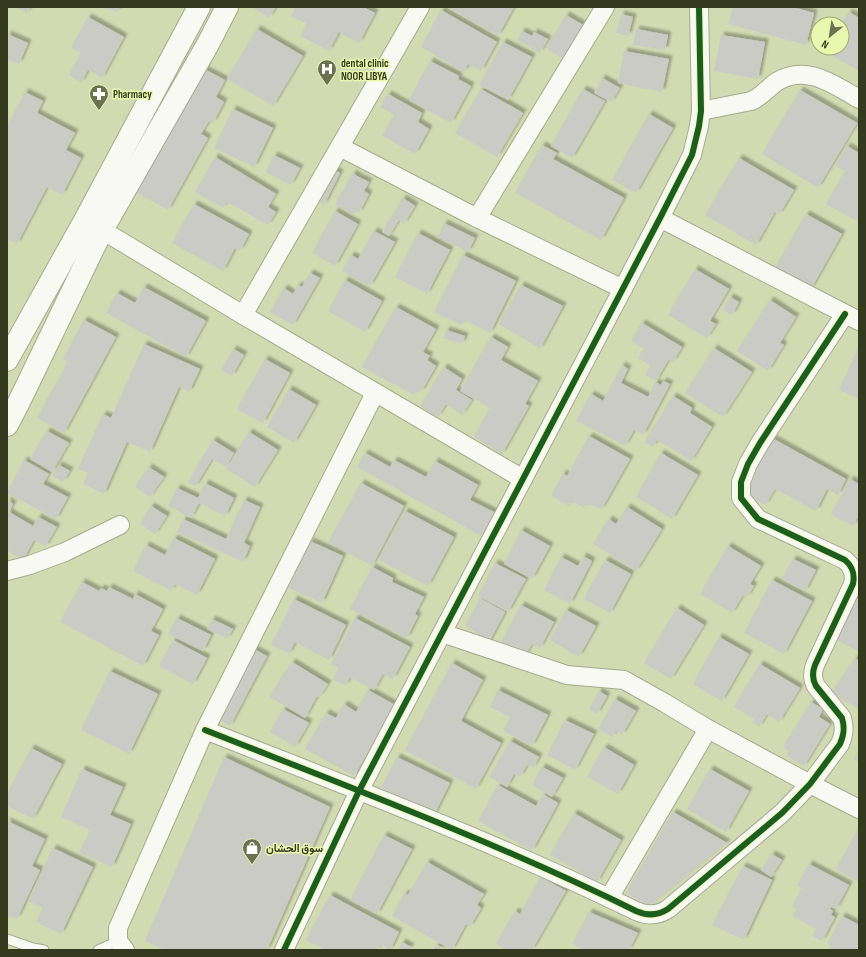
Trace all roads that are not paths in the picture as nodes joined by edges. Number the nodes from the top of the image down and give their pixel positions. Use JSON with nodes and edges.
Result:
{"nodes":[{"id":1,"x":199,"y":7,"type":"edge"},
{"id":2,"x":227,"y":7,"type":"edge"},
{"id":3,"x":420,"y":7,"type":"edge"},
{"id":4,"x":605,"y":7,"type":"edge"},
{"id":5,"x":699,"y":7,"type":"edge"},
{"id":6,"x":186,"y":32,"type":"junction"},
{"id":7,"x":208,"y":44,"type":"junction"},
{"id":8,"x":859,"y":99,"type":"edge"},
{"id":9,"x":701,"y":111,"type":"junction"},
{"id":10,"x":340,"y":147,"type":"junction"},
{"id":11,"x":477,"y":218,"type":"junction"},
{"id":12,"x":660,"y":218,"type":"junction"},
{"id":13,"x":102,"y":230,"type":"junction"},
{"id":14,"x":624,"y":289,"type":"junction"},
{"id":15,"x":244,"y":315,"type":"junction"},
{"id":16,"x":852,"y":318,"type":"edge"},
{"id":17,"x":7,"y":360,"type":"edge"},
{"id":18,"x":375,"y":393,"type":"junction"},
{"id":19,"x":7,"y":425,"type":"edge"},
{"id":20,"x":523,"y":479,"type":"junction"},
{"id":21,"x":120,"y":525,"type":"dead end"},
{"id":22,"x":7,"y":571,"type":"edge"},
{"id":23,"x":442,"y":633,"type":"junction"},
{"id":24,"x":708,"y":729,"type":"junction"},
{"id":25,"x":204,"y":730,"type":"junction"},
{"id":26,"x":810,"y":784,"type":"junction"},
{"id":27,"x":359,"y":791,"type":"junction"},
{"id":28,"x":859,"y":809,"type":"edge"},
{"id":29,"x":609,"y":898,"type":"junction"},
{"id":30,"x":7,"y":939,"type":"edge"},
{"id":31,"x":121,"y":945,"type":"edge"},
{"id":32,"x":44,"y":950,"type":"edge"},
{"id":33,"x":98,"y":950,"type":"edge"},
{"id":34,"x":284,"y":950,"type":"edge"}],
"edges":[{"from":1,"to":6,"type":"main road"},
{"from":2,"to":7,"type":"main road"},
{"from":3,"to":10,"type":"street"},
{"from":4,"to":11,"type":"street"},
{"from":5,"to":9,"type":"street"},
{"from":6,"to":7,"type":"main road"},
{"from":6,"to":17,"type":"main road"},
{"from":7,"to":13,"type":"main road"},
{"from":8,"to":9,"type":"street"},
{"from":9,"to":12,"type":"street"},
{"from":10,"to":11,"type":"street"},
{"from":10,"to":15,"type":"street"},
{"from":11,"to":14,"type":"street"},
{"from":12,"to":14,"type":"street"},
{"from":12,"to":16,"type":"street"},
{"from":13,"to":15,"type":"street"},
{"from":13,"to":19,"type":"main road"},
{"from":14,"to":20,"type":"street"},
{"from":15,"to":18,"type":"street"},
{"from":16,"to":26,"type":"street"},
{"from":18,"to":20,"type":"street"},
{"from":18,"to":25,"type":"street"},
{"from":20,"to":23,"type":"street"},
{"from":21,"to":22,"type":"street"},
{"from":23,"to":24,"type":"street"},
{"from":23,"to":27,"type":"street"},
{"from":24,"to":26,"type":"street"},
{"from":24,"to":29,"type":"street"},
{"from":25,"to":27,"type":"street"},
{"from":25,"to":31,"type":"street"},
{"from":26,"to":28,"type":"street"},
{"from":26,"to":29,"type":"street"},
{"from":27,"to":29,"type":"street"},
{"from":27,"to":34,"type":"street"},
{"from":30,"to":32,"type":"lane"},
{"from":31,"to":33,"type":"lane"}]}
